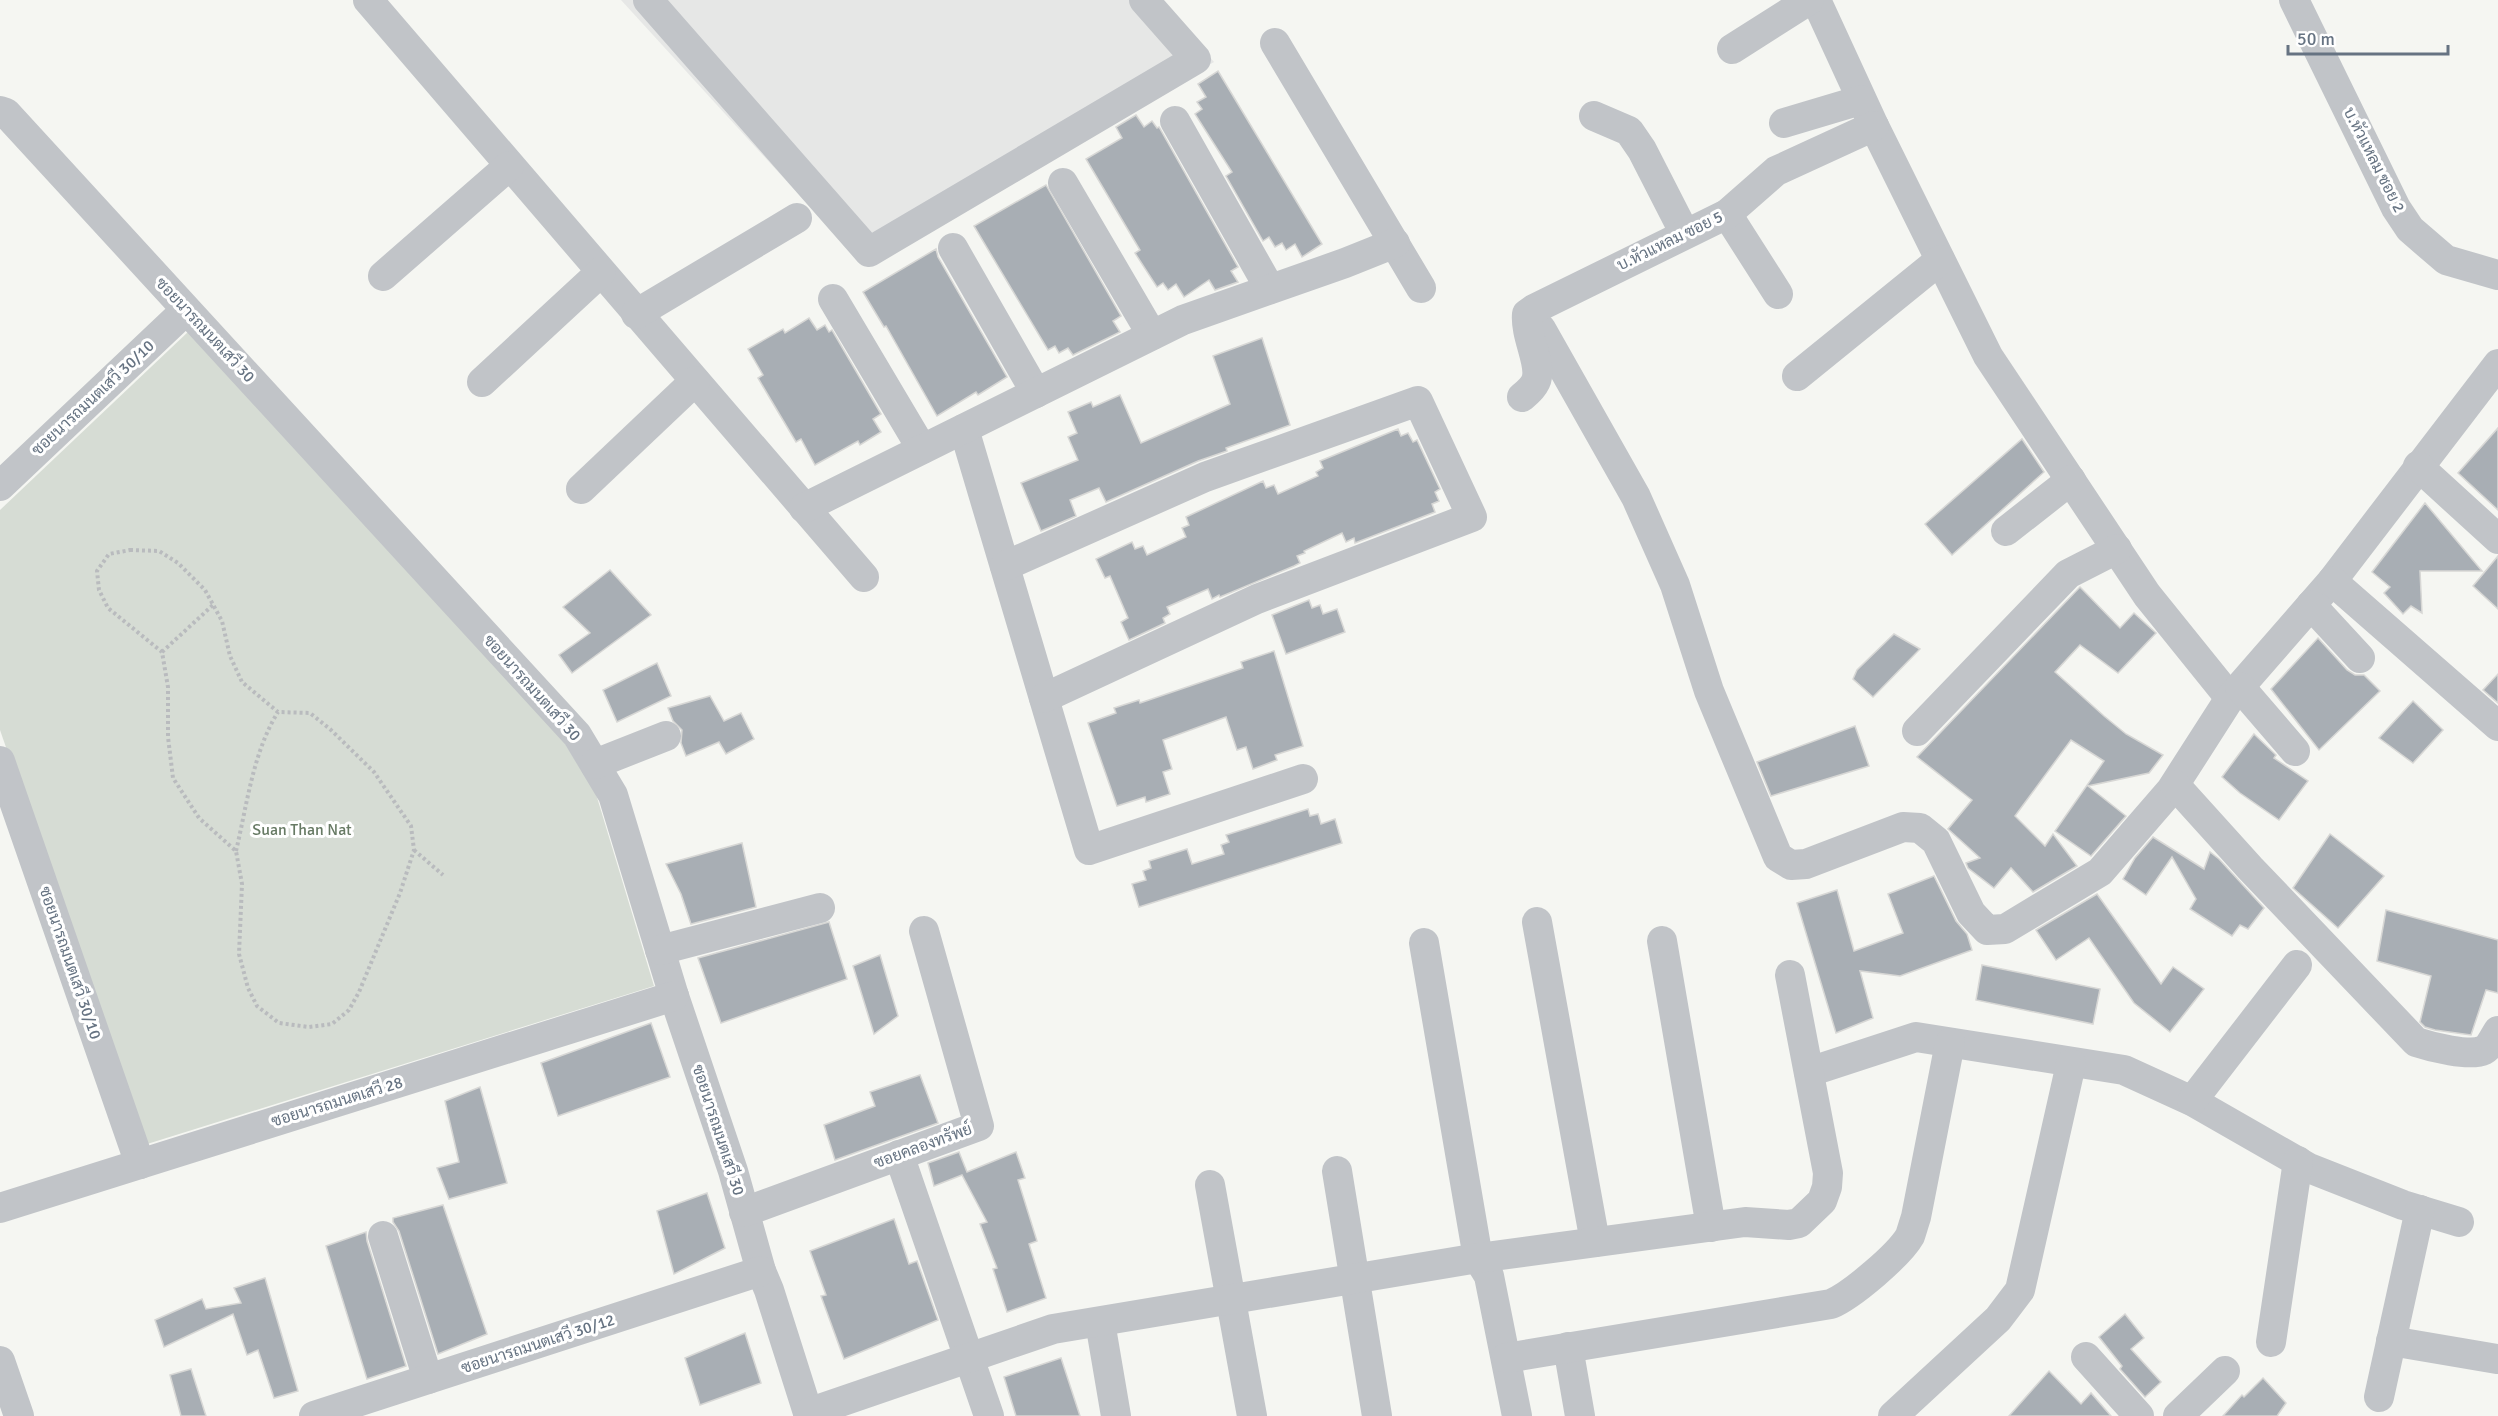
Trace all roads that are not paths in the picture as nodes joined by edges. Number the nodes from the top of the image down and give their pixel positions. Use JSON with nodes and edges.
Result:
{"nodes":[{"id":1,"x":368,"y":0,"type":"edge"},
{"id":2,"x":1144,"y":0,"type":"edge"},
{"id":3,"x":1809,"y":0,"type":"edge"},
{"id":4,"x":1816,"y":0,"type":"edge"},
{"id":5,"x":2294,"y":0,"type":"edge"},
{"id":6,"x":663,"y":5,"type":"edge"},
{"id":7,"x":1275,"y":43,"type":"dead end"},
{"id":8,"x":1732,"y":49,"type":"dead end"},
{"id":9,"x":0,"y":111,"type":"edge"},
{"id":10,"x":1868,"y":113,"type":"junction"},
{"id":11,"x":1594,"y":116,"type":"dead end"},
{"id":12,"x":1175,"y":121,"type":"dead end"},
{"id":13,"x":1784,"y":123,"type":"dead end"},
{"id":14,"x":509,"y":166,"type":"junction"},
{"id":15,"x":1063,"y":183,"type":"dead end"},
{"id":16,"x":1727,"y":214,"type":"junction"},
{"id":17,"x":797,"y":218,"type":"dead end"},
{"id":18,"x":1685,"y":234,"type":"junction"},
{"id":19,"x":1395,"y":243,"type":"junction"},
{"id":20,"x":954,"y":248,"type":"dead end"},
{"id":21,"x":1940,"y":260,"type":"junction"},
{"id":22,"x":601,"y":272,"type":"junction"},
{"id":23,"x":2498,"y":275,"type":"edge"},
{"id":24,"x":384,"y":276,"type":"dead end"},
{"id":25,"x":1421,"y":288,"type":"dead end"},
{"id":26,"x":1270,"y":289,"type":"junction"},
{"id":27,"x":1778,"y":294,"type":"dead end"},
{"id":28,"x":833,"y":299,"type":"dead end"},
{"id":29,"x":186,"y":310,"type":"junction"},
{"id":30,"x":636,"y":314,"type":"junction"},
{"id":31,"x":1541,"y":329,"type":"dead end"},
{"id":32,"x":1152,"y":335,"type":"junction"},
{"id":33,"x":2498,"y":364,"type":"edge"},
{"id":34,"x":1797,"y":376,"type":"dead end"},
{"id":35,"x":695,"y":381,"type":"junction"},
{"id":36,"x":482,"y":382,"type":"dead end"},
{"id":37,"x":1036,"y":393,"type":"junction"},
{"id":38,"x":1522,"y":397,"type":"dead end"},
{"id":39,"x":964,"y":429,"type":"junction"},
{"id":40,"x":922,"y":449,"type":"junction"},
{"id":41,"x":2418,"y":466,"type":"junction"},
{"id":42,"x":2071,"y":480,"type":"junction"},
{"id":43,"x":0,"y":486,"type":"edge"},
{"id":44,"x":581,"y":489,"type":"dead end"},
{"id":45,"x":804,"y":508,"type":"junction"},
{"id":46,"x":2006,"y":531,"type":"dead end"},
{"id":47,"x":2498,"y":539,"type":"edge"},
{"id":48,"x":2117,"y":549,"type":"junction"},
{"id":49,"x":1005,"y":566,"type":"junction"},
{"id":50,"x":864,"y":577,"type":"dead end"},
{"id":51,"x":2332,"y":581,"type":"junction"},
{"id":52,"x":2311,"y":605,"type":"junction"},
{"id":53,"x":2360,"y":658,"type":"dead end"},
{"id":54,"x":2235,"y":693,"type":"junction"},
{"id":55,"x":1044,"y":698,"type":"junction"},
{"id":56,"x":2498,"y":726,"type":"edge"},
{"id":57,"x":1917,"y":731,"type":"dead end"},
{"id":58,"x":666,"y":736,"type":"dead end"},
{"id":59,"x":2295,"y":751,"type":"dead end"},
{"id":60,"x":0,"y":761,"type":"edge"},
{"id":61,"x":594,"y":764,"type":"junction"},
{"id":62,"x":1303,"y":779,"type":"dead end"},
{"id":63,"x":2175,"y":785,"type":"junction"},
{"id":64,"x":820,"y":908,"type":"dead end"},
{"id":65,"x":1537,"y":922,"type":"dead end"},
{"id":66,"x":924,"y":931,"type":"dead end"},
{"id":67,"x":1662,"y":941,"type":"dead end"},
{"id":68,"x":1424,"y":943,"type":"dead end"},
{"id":69,"x":660,"y":950,"type":"junction"},
{"id":70,"x":2297,"y":965,"type":"dead end"},
{"id":71,"x":1790,"y":975,"type":"dead end"},
{"id":72,"x":674,"y":996,"type":"junction"},
{"id":73,"x":2498,"y":1031,"type":"edge"},
{"id":74,"x":1950,"y":1042,"type":"junction"},
{"id":75,"x":2071,"y":1064,"type":"junction"},
{"id":76,"x":1809,"y":1072,"type":"junction"},
{"id":77,"x":2192,"y":1101,"type":"junction"},
{"id":78,"x":899,"y":1155,"type":"junction"},
{"id":79,"x":2298,"y":1161,"type":"junction"},
{"id":80,"x":140,"y":1164,"type":"junction"},
{"id":81,"x":1337,"y":1171,"type":"dead end"},
{"id":82,"x":1210,"y":1185,"type":"dead end"},
{"id":83,"x":0,"y":1208,"type":"edge"},
{"id":84,"x":2420,"y":1210,"type":"junction"},
{"id":85,"x":744,"y":1212,"type":"junction"},
{"id":86,"x":2459,"y":1222,"type":"dead end"},
{"id":87,"x":1711,"y":1227,"type":"junction"},
{"id":88,"x":383,"y":1236,"type":"dead end"},
{"id":89,"x":1595,"y":1242,"type":"junction"},
{"id":90,"x":1478,"y":1258,"type":"junction"},
{"id":91,"x":761,"y":1271,"type":"junction"},
{"id":92,"x":1354,"y":1279,"type":"junction"},
{"id":93,"x":1231,"y":1299,"type":"junction"},
{"id":94,"x":1100,"y":1322,"type":"junction"},
{"id":95,"x":2391,"y":1341,"type":"junction"},
{"id":96,"x":2271,"y":1342,"type":"dead end"},
{"id":97,"x":1568,"y":1347,"type":"junction"},
{"id":98,"x":2086,"y":1357,"type":"dead end"},
{"id":99,"x":969,"y":1358,"type":"junction"},
{"id":100,"x":1506,"y":1358,"type":"junction"},
{"id":101,"x":2497,"y":1359,"type":"edge"},
{"id":102,"x":0,"y":1361,"type":"edge"},
{"id":103,"x":2225,"y":1371,"type":"dead end"},
{"id":104,"x":428,"y":1379,"type":"junction"},
{"id":105,"x":2379,"y":1397,"type":"dead end"},
{"id":106,"x":809,"y":1415,"type":"edge"},
{"id":107,"x":19,"y":1416,"type":"edge"},
{"id":108,"x":314,"y":1416,"type":"edge"},
{"id":109,"x":989,"y":1416,"type":"edge"},
{"id":110,"x":1116,"y":1416,"type":"edge"},
{"id":111,"x":1252,"y":1416,"type":"edge"},
{"id":112,"x":1377,"y":1416,"type":"edge"},
{"id":113,"x":1517,"y":1416,"type":"edge"},
{"id":114,"x":1580,"y":1416,"type":"edge"},
{"id":115,"x":1893,"y":1416,"type":"edge"},
{"id":116,"x":2139,"y":1416,"type":"edge"},
{"id":117,"x":2178,"y":1416,"type":"edge"}],
"edges":[{"from":1,"to":14,"type":"street"},
{"from":2,"to":6,"type":"street"},
{"from":3,"to":8,"type":"street"},
{"from":4,"to":10,"type":"street"},
{"from":5,"to":23,"type":"street","name":"บ.หัวแหลม ซอย 2"},
{"from":7,"to":19,"type":"street"},
{"from":9,"to":29,"type":"street","name":"ซอยนารถมนตเสวี 30"},
{"from":10,"to":13,"type":"street"},
{"from":10,"to":16,"type":"street","name":"บ.หัวแหลม ซอย 5"},
{"from":10,"to":21,"type":"street"},
{"from":11,"to":18,"type":"street"},
{"from":12,"to":26,"type":"street"},
{"from":14,"to":22,"type":"street"},
{"from":14,"to":24,"type":"street"},
{"from":15,"to":32,"type":"street"},
{"from":16,"to":18,"type":"street","name":"บ.หัวแหลม ซอย 5"},
{"from":16,"to":27,"type":"street"},
{"from":17,"to":30,"type":"street"},
{"from":18,"to":38,"type":"street","name":"บ.หัวแหลม ซอย 5"},
{"from":19,"to":25,"type":"street"},
{"from":19,"to":26,"type":"street"},
{"from":20,"to":37,"type":"street"},
{"from":21,"to":34,"type":"street"},
{"from":21,"to":42,"type":"street"},
{"from":22,"to":30,"type":"street"},
{"from":22,"to":36,"type":"street"},
{"from":26,"to":32,"type":"street"},
{"from":28,"to":40,"type":"street"},
{"from":29,"to":43,"type":"street","name":"ซอยนารถมนตเสวี 30/10"},
{"from":29,"to":61,"type":"street","name":"ซอยนารถมนตเสวี 30"},
{"from":30,"to":35,"type":"street"},
{"from":31,"to":63,"type":"street"},
{"from":32,"to":37,"type":"street"},
{"from":33,"to":41,"type":"street"},
{"from":35,"to":44,"type":"street"},
{"from":35,"to":45,"type":"street"},
{"from":37,"to":39,"type":"street"},
{"from":39,"to":40,"type":"street"},
{"from":39,"to":49,"type":"street"},
{"from":40,"to":45,"type":"street"},
{"from":41,"to":47,"type":"street"},
{"from":41,"to":51,"type":"street"},
{"from":42,"to":46,"type":"street"},
{"from":42,"to":48,"type":"street"},
{"from":45,"to":50,"type":"street"},
{"from":48,"to":54,"type":"street"},
{"from":48,"to":57,"type":"street"},
{"from":49,"to":55,"type":"street"},
{"from":49,"to":55,"type":"street"},
{"from":51,"to":52,"type":"street"},
{"from":51,"to":56,"type":"street"},
{"from":52,"to":53,"type":"street"},
{"from":52,"to":54,"type":"street"},
{"from":54,"to":59,"type":"street"},
{"from":54,"to":63,"type":"street"},
{"from":55,"to":62,"type":"street"},
{"from":58,"to":61,"type":"street"},
{"from":60,"to":80,"type":"street","name":"ซอยนารถมนตเสวี 30/10"},
{"from":61,"to":69,"type":"street","name":"ซอยนารถมนตเสวี 30"},
{"from":63,"to":73,"type":"street"},
{"from":64,"to":69,"type":"street"},
{"from":65,"to":89,"type":"street"},
{"from":66,"to":78,"type":"street","name":"ซอยคลองทรัพย์"},
{"from":67,"to":87,"type":"street"},
{"from":68,"to":90,"type":"street"},
{"from":69,"to":72,"type":"street","name":"ซอยนารถมนตเสวี 30"},
{"from":70,"to":77,"type":"street"},
{"from":71,"to":76,"type":"street"},
{"from":72,"to":80,"type":"street","name":"ซอยนารถมนตเสวี 28"},
{"from":72,"to":85,"type":"street","name":"ซอยนารถมนตเสวี 30"},
{"from":74,"to":75,"type":"street"},
{"from":74,"to":76,"type":"street"},
{"from":74,"to":97,"type":"street"},
{"from":75,"to":77,"type":"street"},
{"from":75,"to":115,"type":"street"},
{"from":76,"to":87,"type":"street"},
{"from":77,"to":79,"type":"street"},
{"from":78,"to":85,"type":"street","name":"ซอยคลองทรัพย์"},
{"from":78,"to":99,"type":"street"},
{"from":79,"to":84,"type":"street"},
{"from":79,"to":96,"type":"street"},
{"from":80,"to":83,"type":"street","name":"ซอยนารถมนตเสวี 28"},
{"from":81,"to":92,"type":"street"},
{"from":82,"to":93,"type":"street"},
{"from":84,"to":86,"type":"street"},
{"from":84,"to":95,"type":"street"},
{"from":85,"to":91,"type":"street","name":"ซอยนารถมนตเสวี 30"},
{"from":87,"to":89,"type":"street"},
{"from":88,"to":104,"type":"street"},
{"from":89,"to":90,"type":"street"},
{"from":90,"to":92,"type":"street"},
{"from":90,"to":100,"type":"street"},
{"from":91,"to":104,"type":"street","name":"ซอยนารถมนตเสวี 30/12"},
{"from":91,"to":106,"type":"street","name":"ซอยนารถมนตเสวี 30"},
{"from":92,"to":93,"type":"street"},
{"from":92,"to":112,"type":"street"},
{"from":93,"to":94,"type":"street"},
{"from":93,"to":111,"type":"street"},
{"from":94,"to":99,"type":"street"},
{"from":94,"to":110,"type":"street"},
{"from":95,"to":101,"type":"street"},
{"from":95,"to":105,"type":"street"},
{"from":97,"to":100,"type":"street"},
{"from":97,"to":114,"type":"street"},
{"from":98,"to":116,"type":"street"},
{"from":99,"to":106,"type":"street"},
{"from":99,"to":109,"type":"street"},
{"from":100,"to":113,"type":"street"},
{"from":102,"to":107,"type":"street"},
{"from":103,"to":117,"type":"street"},
{"from":104,"to":108,"type":"street","name":"ซอยนารถมนตเสวี 30/12"}]}
